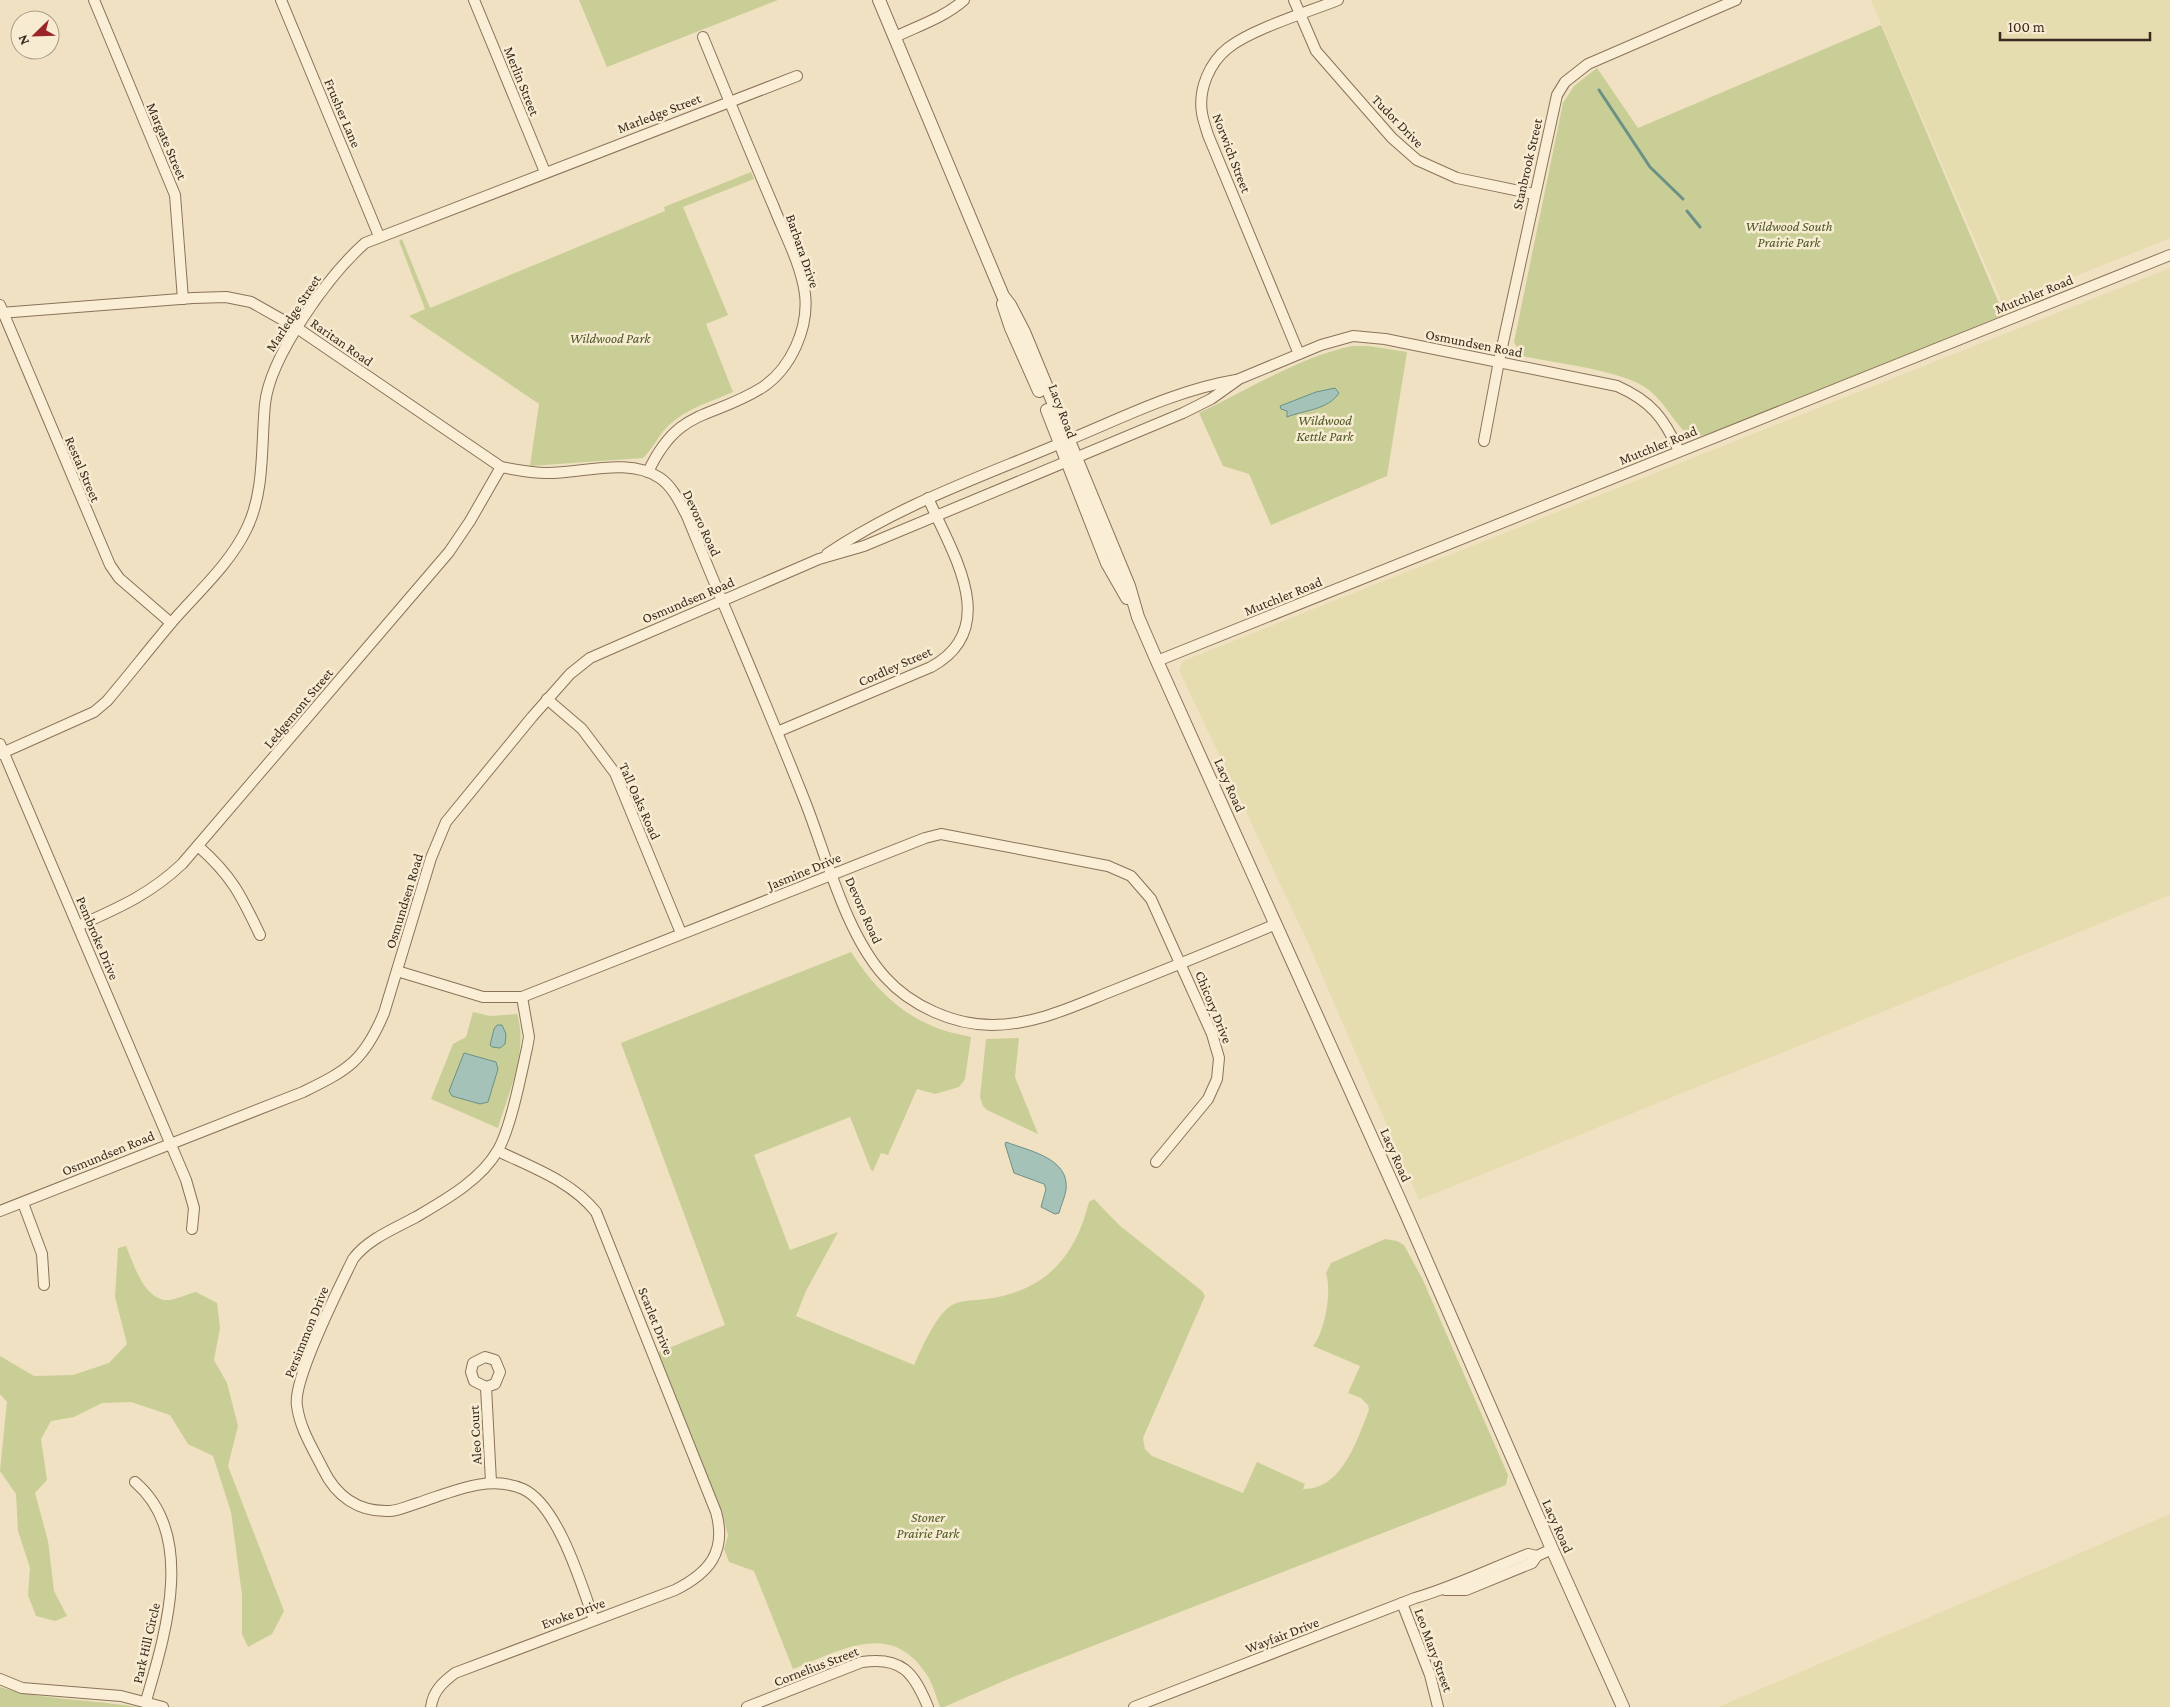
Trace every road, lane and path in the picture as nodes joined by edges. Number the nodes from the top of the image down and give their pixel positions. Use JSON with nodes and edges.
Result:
{"nodes":[{"id":1,"x":94,"y":0,"type":"edge"},
{"id":2,"x":281,"y":0,"type":"edge"},
{"id":3,"x":474,"y":0,"type":"edge"},
{"id":4,"x":879,"y":0,"type":"edge"},
{"id":5,"x":964,"y":0,"type":"edge"},
{"id":6,"x":1294,"y":0,"type":"edge"},
{"id":7,"x":1338,"y":0,"type":"edge"},
{"id":8,"x":1736,"y":0,"type":"edge"},
{"id":9,"x":1300,"y":15,"type":"junction"},
{"id":10,"x":894,"y":36,"type":"junction"},
{"id":11,"x":703,"y":37,"type":"dead end"},
{"id":12,"x":797,"y":76,"type":"dead end"},
{"id":13,"x":730,"y":101,"type":"junction"},
{"id":14,"x":545,"y":172,"type":"junction"},
{"id":15,"x":1534,"y":194,"type":"junction"},
{"id":16,"x":380,"y":236,"type":"junction"},
{"id":17,"x":2170,"y":255,"type":"edge"},
{"id":18,"x":183,"y":299,"type":"junction"},
{"id":19,"x":1,"y":310,"type":"edge"},
{"id":20,"x":297,"y":328,"type":"junction"},
{"id":21,"x":1299,"y":354,"type":"junction"},
{"id":22,"x":1498,"y":362,"type":"junction"},
{"id":23,"x":1239,"y":379,"type":"junction"},
{"id":24,"x":1150,"y":406,"type":"junction"},
{"id":25,"x":1158,"y":424,"type":"junction"},
{"id":26,"x":1065,"y":442,"type":"junction"},
{"id":27,"x":1484,"y":442,"type":"dead end"},
{"id":28,"x":1679,"y":451,"type":"junction"},
{"id":29,"x":1071,"y":459,"type":"junction"},
{"id":30,"x":501,"y":467,"type":"junction"},
{"id":31,"x":648,"y":472,"type":"junction"},
{"id":32,"x":928,"y":498,"type":"junction"},
{"id":33,"x":935,"y":515,"type":"junction"},
{"id":34,"x":819,"y":559,"type":"junction"},
{"id":35,"x":722,"y":601,"type":"junction"},
{"id":36,"x":171,"y":623,"type":"junction"},
{"id":37,"x":1157,"y":661,"type":"junction"},
{"id":38,"x":547,"y":699,"type":"junction"},
{"id":39,"x":777,"y":732,"type":"junction"},
{"id":40,"x":1,"y":750,"type":"edge"},
{"id":41,"x":198,"y":846,"type":"junction"},
{"id":42,"x":833,"y":875,"type":"junction"},
{"id":43,"x":1276,"y":924,"type":"junction"},
{"id":44,"x":78,"y":926,"type":"junction"},
{"id":45,"x":681,"y":933,"type":"junction"},
{"id":46,"x":260,"y":935,"type":"dead end"},
{"id":47,"x":1180,"y":963,"type":"junction"},
{"id":48,"x":397,"y":971,"type":"junction"},
{"id":49,"x":522,"y":997,"type":"junction"},
{"id":50,"x":170,"y":1142,"type":"junction"},
{"id":51,"x":498,"y":1151,"type":"junction"},
{"id":52,"x":1156,"y":1162,"type":"dead end"},
{"id":53,"x":23,"y":1202,"type":"junction"},
{"id":54,"x":0,"y":1211,"type":"edge"},
{"id":55,"x":192,"y":1228,"type":"dead end"},
{"id":56,"x":44,"y":1285,"type":"dead end"},
{"id":57,"x":486,"y":1387,"type":"dead end"},
{"id":58,"x":135,"y":1482,"type":"dead end"},
{"id":59,"x":491,"y":1482,"type":"junction"},
{"id":60,"x":1552,"y":1549,"type":"junction"},
{"id":61,"x":716,"y":1552,"type":"joint"},
{"id":62,"x":1402,"y":1603,"type":"junction"},
{"id":63,"x":594,"y":1620,"type":"junction"},
{"id":64,"x":0,"y":1679,"type":"edge"},
{"id":65,"x":146,"y":1701,"type":"junction"},
{"id":66,"x":163,"y":1707,"type":"edge"},
{"id":67,"x":431,"y":1707,"type":"edge"},
{"id":68,"x":747,"y":1707,"type":"edge"},
{"id":69,"x":928,"y":1707,"type":"edge"},
{"id":70,"x":1134,"y":1707,"type":"edge"},
{"id":71,"x":1438,"y":1707,"type":"edge"},
{"id":72,"x":1623,"y":1707,"type":"edge"}],
"edges":[{"from":1,"to":18,"type":"street","name":"Margate Street"},
{"from":2,"to":16,"type":"street","name":"Frusher Lane"},
{"from":3,"to":14,"type":"street","name":"Merlin Street"},
{"from":4,"to":10,"type":"street","name":"Lacy Road"},
{"from":5,"to":10,"type":"street"},
{"from":6,"to":9,"type":"street","name":"Tudor Drive"},
{"from":7,"to":9,"type":"street","name":"Norwich Street"},
{"from":8,"to":15,"type":"street","name":"Stanbrook Street"},
{"from":9,"to":15,"type":"street","name":"Tudor Drive"},
{"from":9,"to":21,"type":"street","name":"Norwich Street"},
{"from":10,"to":26,"type":"street","name":"Lacy Road"},
{"from":11,"to":13,"type":"street","name":"Barbara Drive"},
{"from":12,"to":13,"type":"street","name":"Marledge Street"},
{"from":13,"to":14,"type":"street","name":"Marledge Street"},
{"from":13,"to":31,"type":"street","name":"Barbara Drive"},
{"from":14,"to":16,"type":"street","name":"Marledge Street"},
{"from":15,"to":22,"type":"street","name":"Stanbrook Street"},
{"from":16,"to":20,"type":"street","name":"Marledge Street"},
{"from":17,"to":28,"type":"street","name":"Mutchler Road"},
{"from":18,"to":19,"type":"street","name":"Raritan Road"},
{"from":18,"to":20,"type":"street","name":"Raritan Road"},
{"from":19,"to":36,"type":"street","name":"Restal Street"},
{"from":20,"to":30,"type":"street","name":"Raritan Road"},
{"from":20,"to":36,"type":"street","name":"Marledge Street"},
{"from":21,"to":22,"type":"street","name":"Osmundsen Road"},
{"from":21,"to":23,"type":"street","name":"Osmundsen Road"},
{"from":22,"to":27,"type":"street","name":"Stanbrook Street"},
{"from":22,"to":28,"type":"street","name":"Osmundsen Road"},
{"from":23,"to":24,"type":"street","name":"Osmundsen Road"},
{"from":23,"to":25,"type":"street","name":"Osmundsen Road"},
{"from":24,"to":25,"type":"street"},
{"from":24,"to":26,"type":"street","name":"Osmundsen Road"},
{"from":25,"to":29,"type":"street","name":"Osmundsen Road"},
{"from":26,"to":29,"type":"street","name":"Lacy Road"},
{"from":26,"to":32,"type":"street","name":"Osmundsen Road"},
{"from":28,"to":37,"type":"street","name":"Mutchler Road"},
{"from":29,"to":33,"type":"street","name":"Osmundsen Road"},
{"from":29,"to":37,"type":"street","name":"Lacy Road"},
{"from":30,"to":31,"type":"street","name":"Raritan Road"},
{"from":30,"to":41,"type":"street","name":"Ledgemont Street"},
{"from":31,"to":35,"type":"street","name":"Devoro Road"},
{"from":32,"to":33,"type":"street","name":"Cordley Street"},
{"from":32,"to":34,"type":"street","name":"Osmundsen Road"},
{"from":33,"to":34,"type":"street","name":"Osmundsen Road"},
{"from":33,"to":39,"type":"street","name":"Cordley Street"},
{"from":34,"to":35,"type":"street","name":"Osmundsen Road"},
{"from":35,"to":38,"type":"street","name":"Osmundsen Road"},
{"from":35,"to":39,"type":"street","name":"Devoro Road"},
{"from":36,"to":40,"type":"street","name":"Marledge Street"},
{"from":37,"to":43,"type":"street","name":"Lacy Road"},
{"from":38,"to":45,"type":"street","name":"Tall Oaks Road"},
{"from":38,"to":48,"type":"street","name":"Osmundsen Road"},
{"from":39,"to":42,"type":"street","name":"Devoro Road"},
{"from":40,"to":44,"type":"street","name":"Pembroke Drive"},
{"from":41,"to":44,"type":"street","name":"Ledgemont Street"},
{"from":41,"to":46,"type":"street"},
{"from":42,"to":45,"type":"street","name":"Jasmine Drive"},
{"from":42,"to":47,"type":"street","name":"Jasmine Drive"},
{"from":42,"to":47,"type":"street","name":"Devoro Road"},
{"from":43,"to":47,"type":"street","name":"Devoro Road"},
{"from":43,"to":60,"type":"street","name":"Lacy Road"},
{"from":44,"to":50,"type":"street","name":"Pembroke Drive"},
{"from":45,"to":49,"type":"street","name":"Jasmine Drive"},
{"from":47,"to":52,"type":"street","name":"Chicory Drive"},
{"from":48,"to":49,"type":"street","name":"Jasmine Drive"},
{"from":48,"to":50,"type":"street","name":"Osmundsen Road"},
{"from":49,"to":51,"type":"street","name":"Persimmon Drive"},
{"from":50,"to":53,"type":"street","name":"Osmundsen Road"},
{"from":50,"to":55,"type":"street","name":"Pembroke Drive"},
{"from":51,"to":59,"type":"street","name":"Persimmon Drive"},
{"from":51,"to":61,"type":"street","name":"Scarlet Drive"},
{"from":53,"to":54,"type":"street","name":"Osmundsen Road"},
{"from":53,"to":56,"type":"street"},
{"from":57,"to":59,"type":"street","name":"Aleo Court"},
{"from":58,"to":65,"type":"street","name":"Park Hill Circle"},
{"from":59,"to":63,"type":"street","name":"Persimmon Drive"},
{"from":60,"to":62,"type":"street","name":"Wayfair Drive"},
{"from":60,"to":72,"type":"street","name":"Lacy Road"},
{"from":61,"to":63,"type":"street","name":"Evoke Drive"},
{"from":62,"to":70,"type":"street","name":"Wayfair Drive"},
{"from":62,"to":71,"type":"street","name":"Leo Mary Street"},
{"from":63,"to":67,"type":"street","name":"Evoke Drive"},
{"from":64,"to":65,"type":"street"},
{"from":65,"to":66,"type":"street"},
{"from":68,"to":69,"type":"street","name":"Cornelius Street"}]}
